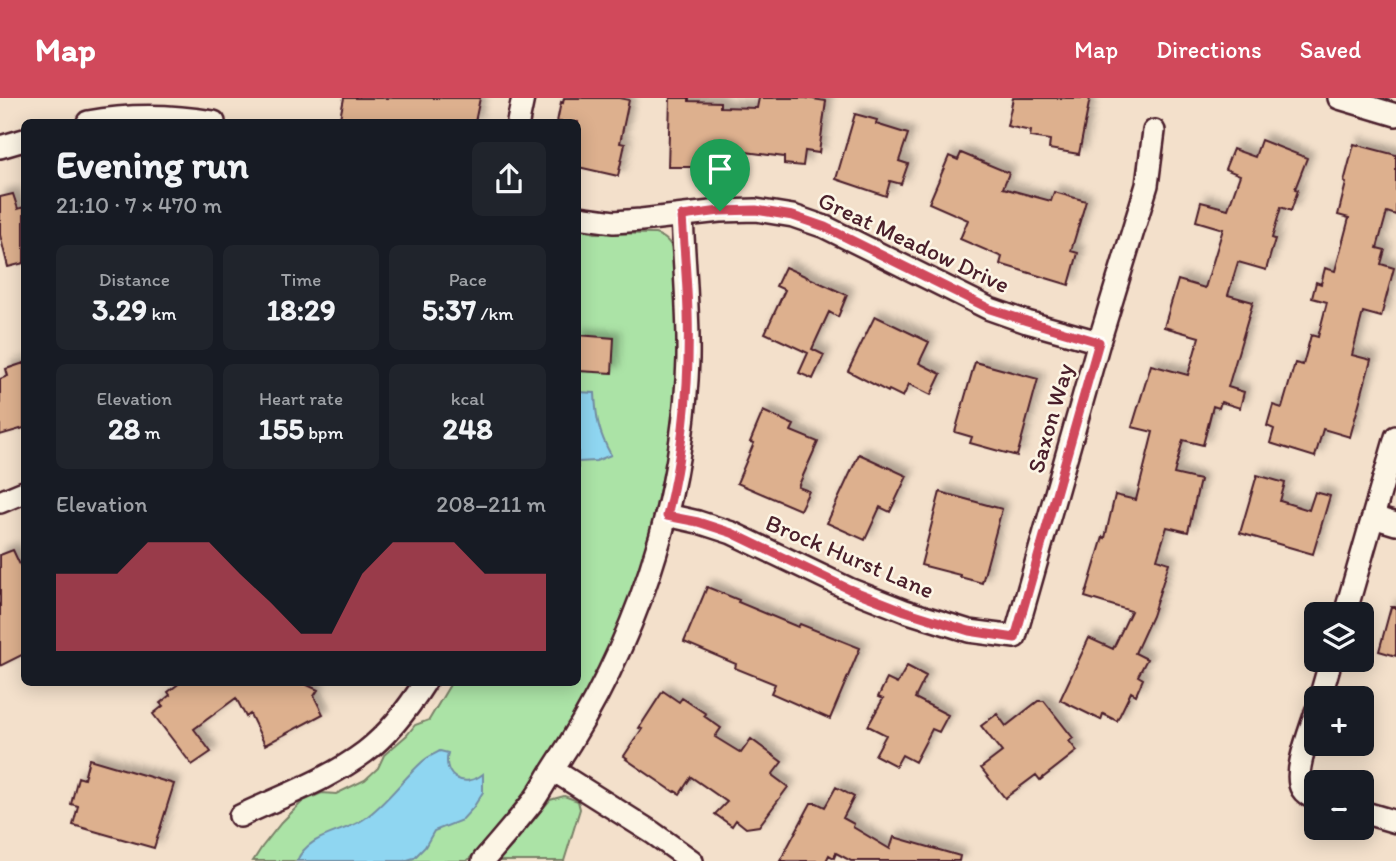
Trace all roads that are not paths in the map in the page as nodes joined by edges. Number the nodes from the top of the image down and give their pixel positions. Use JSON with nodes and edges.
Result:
{"nodes":[{"id":1,"x":523,"y":98,"type":"edge"},
{"id":2,"x":1339,"y":98,"type":"edge"},
{"id":3,"x":1396,"y":114,"type":"edge"},
{"id":4,"x":103,"y":119,"type":"edge"},
{"id":5,"x":190,"y":119,"type":"edge"},
{"id":6,"x":519,"y":119,"type":"edge"},
{"id":7,"x":1154,"y":131,"type":"dead end"},
{"id":8,"x":21,"y":141,"type":"edge"},
{"id":9,"x":0,"y":146,"type":"edge"},
{"id":10,"x":682,"y":216,"type":"junction"},
{"id":11,"x":581,"y":217,"type":"edge"},
{"id":12,"x":1099,"y":342,"type":"junction"},
{"id":13,"x":1396,"y":437,"type":"edge"},
{"id":14,"x":21,"y":493,"type":"edge"},
{"id":15,"x":0,"y":502,"type":"edge"},
{"id":16,"x":667,"y":516,"type":"junction"},
{"id":17,"x":1373,"y":517,"type":"junction"},
{"id":18,"x":1396,"y":524,"type":"edge"},
{"id":19,"x":1348,"y":602,"type":"edge"},
{"id":20,"x":1015,"y":638,"type":"joint"},
{"id":21,"x":422,"y":686,"type":"edge"},
{"id":22,"x":1304,"y":752,"type":"edge"},
{"id":23,"x":553,"y":770,"type":"junction"},
{"id":24,"x":1304,"y":786,"type":"edge"},
{"id":25,"x":240,"y":816,"type":"dead end"},
{"id":26,"x":1374,"y":816,"type":"edge"},
{"id":27,"x":1396,"y":822,"type":"edge"},
{"id":28,"x":483,"y":861,"type":"edge"},
{"id":29,"x":692,"y":861,"type":"edge"}],
"edges":[{"from":1,"to":6,"type":"street"},
{"from":2,"to":3,"type":"street"},
{"from":4,"to":5,"type":"street"},
{"from":7,"to":12,"type":"street","name":"Saxon Way"},
{"from":8,"to":9,"type":"street"},
{"from":10,"to":11,"type":"street","name":"Great Meadow Drive"},
{"from":10,"to":12,"type":"street","name":"Great Meadow Drive"},
{"from":10,"to":16,"type":"street"},
{"from":12,"to":20,"type":"street","name":"Saxon Way"},
{"from":13,"to":17,"type":"street"},
{"from":14,"to":15,"type":"street"},
{"from":16,"to":20,"type":"street","name":"Brock Hurst Lane"},
{"from":16,"to":23,"type":"street"},
{"from":17,"to":18,"type":"street"},
{"from":17,"to":19,"type":"street"},
{"from":21,"to":25,"type":"street"},
{"from":22,"to":24,"type":"street"},
{"from":23,"to":28,"type":"street"},
{"from":23,"to":29,"type":"street"},
{"from":26,"to":27,"type":"street"}]}
